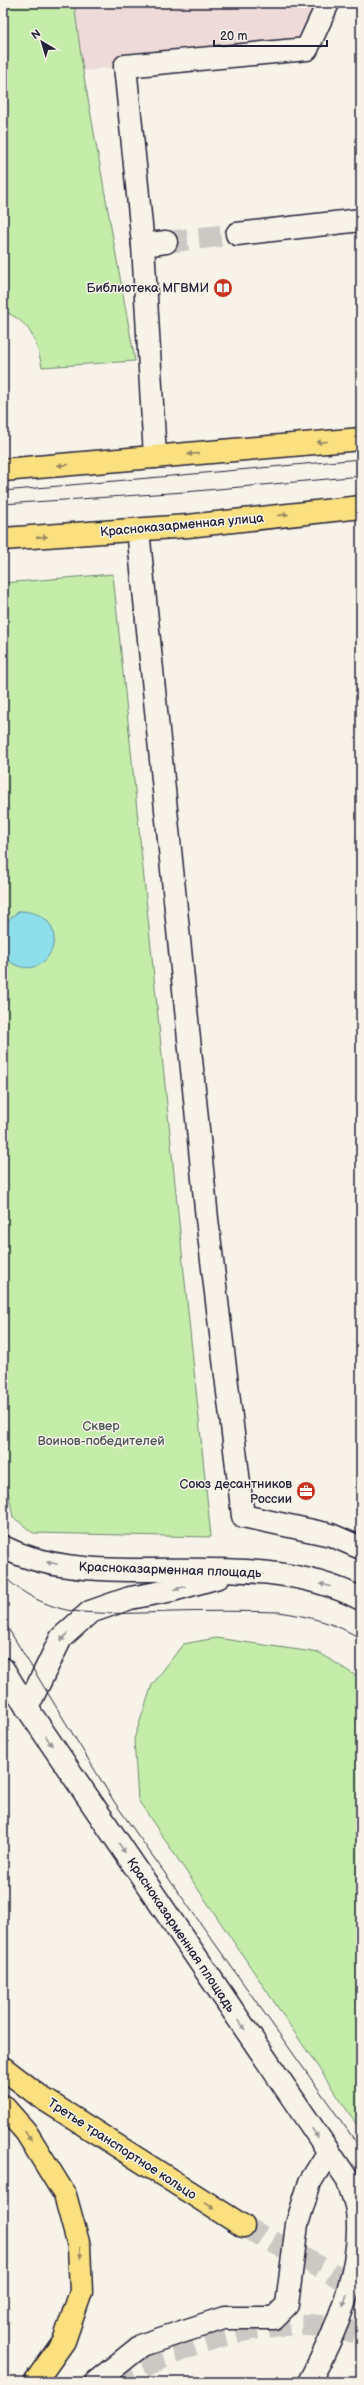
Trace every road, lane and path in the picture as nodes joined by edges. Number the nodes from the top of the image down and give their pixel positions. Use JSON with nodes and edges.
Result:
{"nodes":[{"id":1,"x":328,"y":3,"type":"edge"},
{"id":2,"x":361,"y":220,"type":"edge"},
{"id":3,"x":237,"y":234,"type":"tunnel mouth"},
{"id":4,"x":166,"y":242,"type":"tunnel mouth"},
{"id":5,"x":143,"y":245,"type":"junction"},
{"id":6,"x":361,"y":439,"type":"edge"},
{"id":7,"x":156,"y":457,"type":"junction"},
{"id":8,"x":3,"y":470,"type":"edge"},
{"id":9,"x":361,"y":507,"type":"edge"},
{"id":10,"x":138,"y":530,"type":"junction"},
{"id":11,"x":3,"y":539,"type":"edge"},
{"id":12,"x":3,"y":1547,"type":"edge"},
{"id":13,"x":361,"y":1548,"type":"edge"},
{"id":14,"x":244,"y":1570,"type":"junction"},
{"id":15,"x":361,"y":1598,"type":"edge"},
{"id":16,"x":3,"y":1669,"type":"edge"},
{"id":17,"x":27,"y":1708,"type":"junction"},
{"id":18,"x":3,"y":2068,"type":"edge"},
{"id":19,"x":3,"y":2106,"type":"edge"},
{"id":20,"x":328,"y":2153,"type":"junction"},
{"id":21,"x":348,"y":2182,"type":"junction"},
{"id":22,"x":361,"y":2199,"type":"edge"},
{"id":23,"x":243,"y":2226,"type":"tunnel mouth"},
{"id":24,"x":35,"y":2382,"type":"edge"},
{"id":25,"x":96,"y":2382,"type":"edge"},
{"id":26,"x":309,"y":2382,"type":"edge"}],
"edges":[{"from":1,"to":5,"type":"street"},
{"from":2,"to":3,"type":"street"},
{"from":4,"to":5,"type":"street"},
{"from":5,"to":7,"type":"street"},
{"from":6,"to":7,"type":"main road","one_way":true},
{"from":7,"to":8,"type":"main road","one_way":true},
{"from":10,"to":9,"type":"main road","name":"Красноказарменная улица","one_way":true},
{"from":11,"to":10,"type":"main road","name":"Красноказарменная улица","one_way":true},
{"from":10,"to":13,"type":"street"},
{"from":14,"to":12,"type":"street","name":"Красноказарменная площадь","one_way":true},
{"from":15,"to":14,"type":"street","name":"Красноказарменная площадь","one_way":true},
{"from":14,"to":17,"type":"street","one_way":true},
{"from":16,"to":17,"type":"street","name":"Красноказарменная площадь"},
{"from":17,"to":20,"type":"street","name":"Красноказарменная площадь","one_way":true},
{"from":18,"to":23,"type":"main road","name":"Третье транспортное кольцо","one_way":true},
{"from":19,"to":24,"type":"main road","one_way":true},
{"from":20,"to":21,"type":"street","name":"Красноказарменная площадь"},
{"from":20,"to":25,"type":"street"},
{"from":21,"to":22,"type":"street","name":"Красноказарменная площадь"},
{"from":21,"to":26,"type":"street","one_way":true}]}
